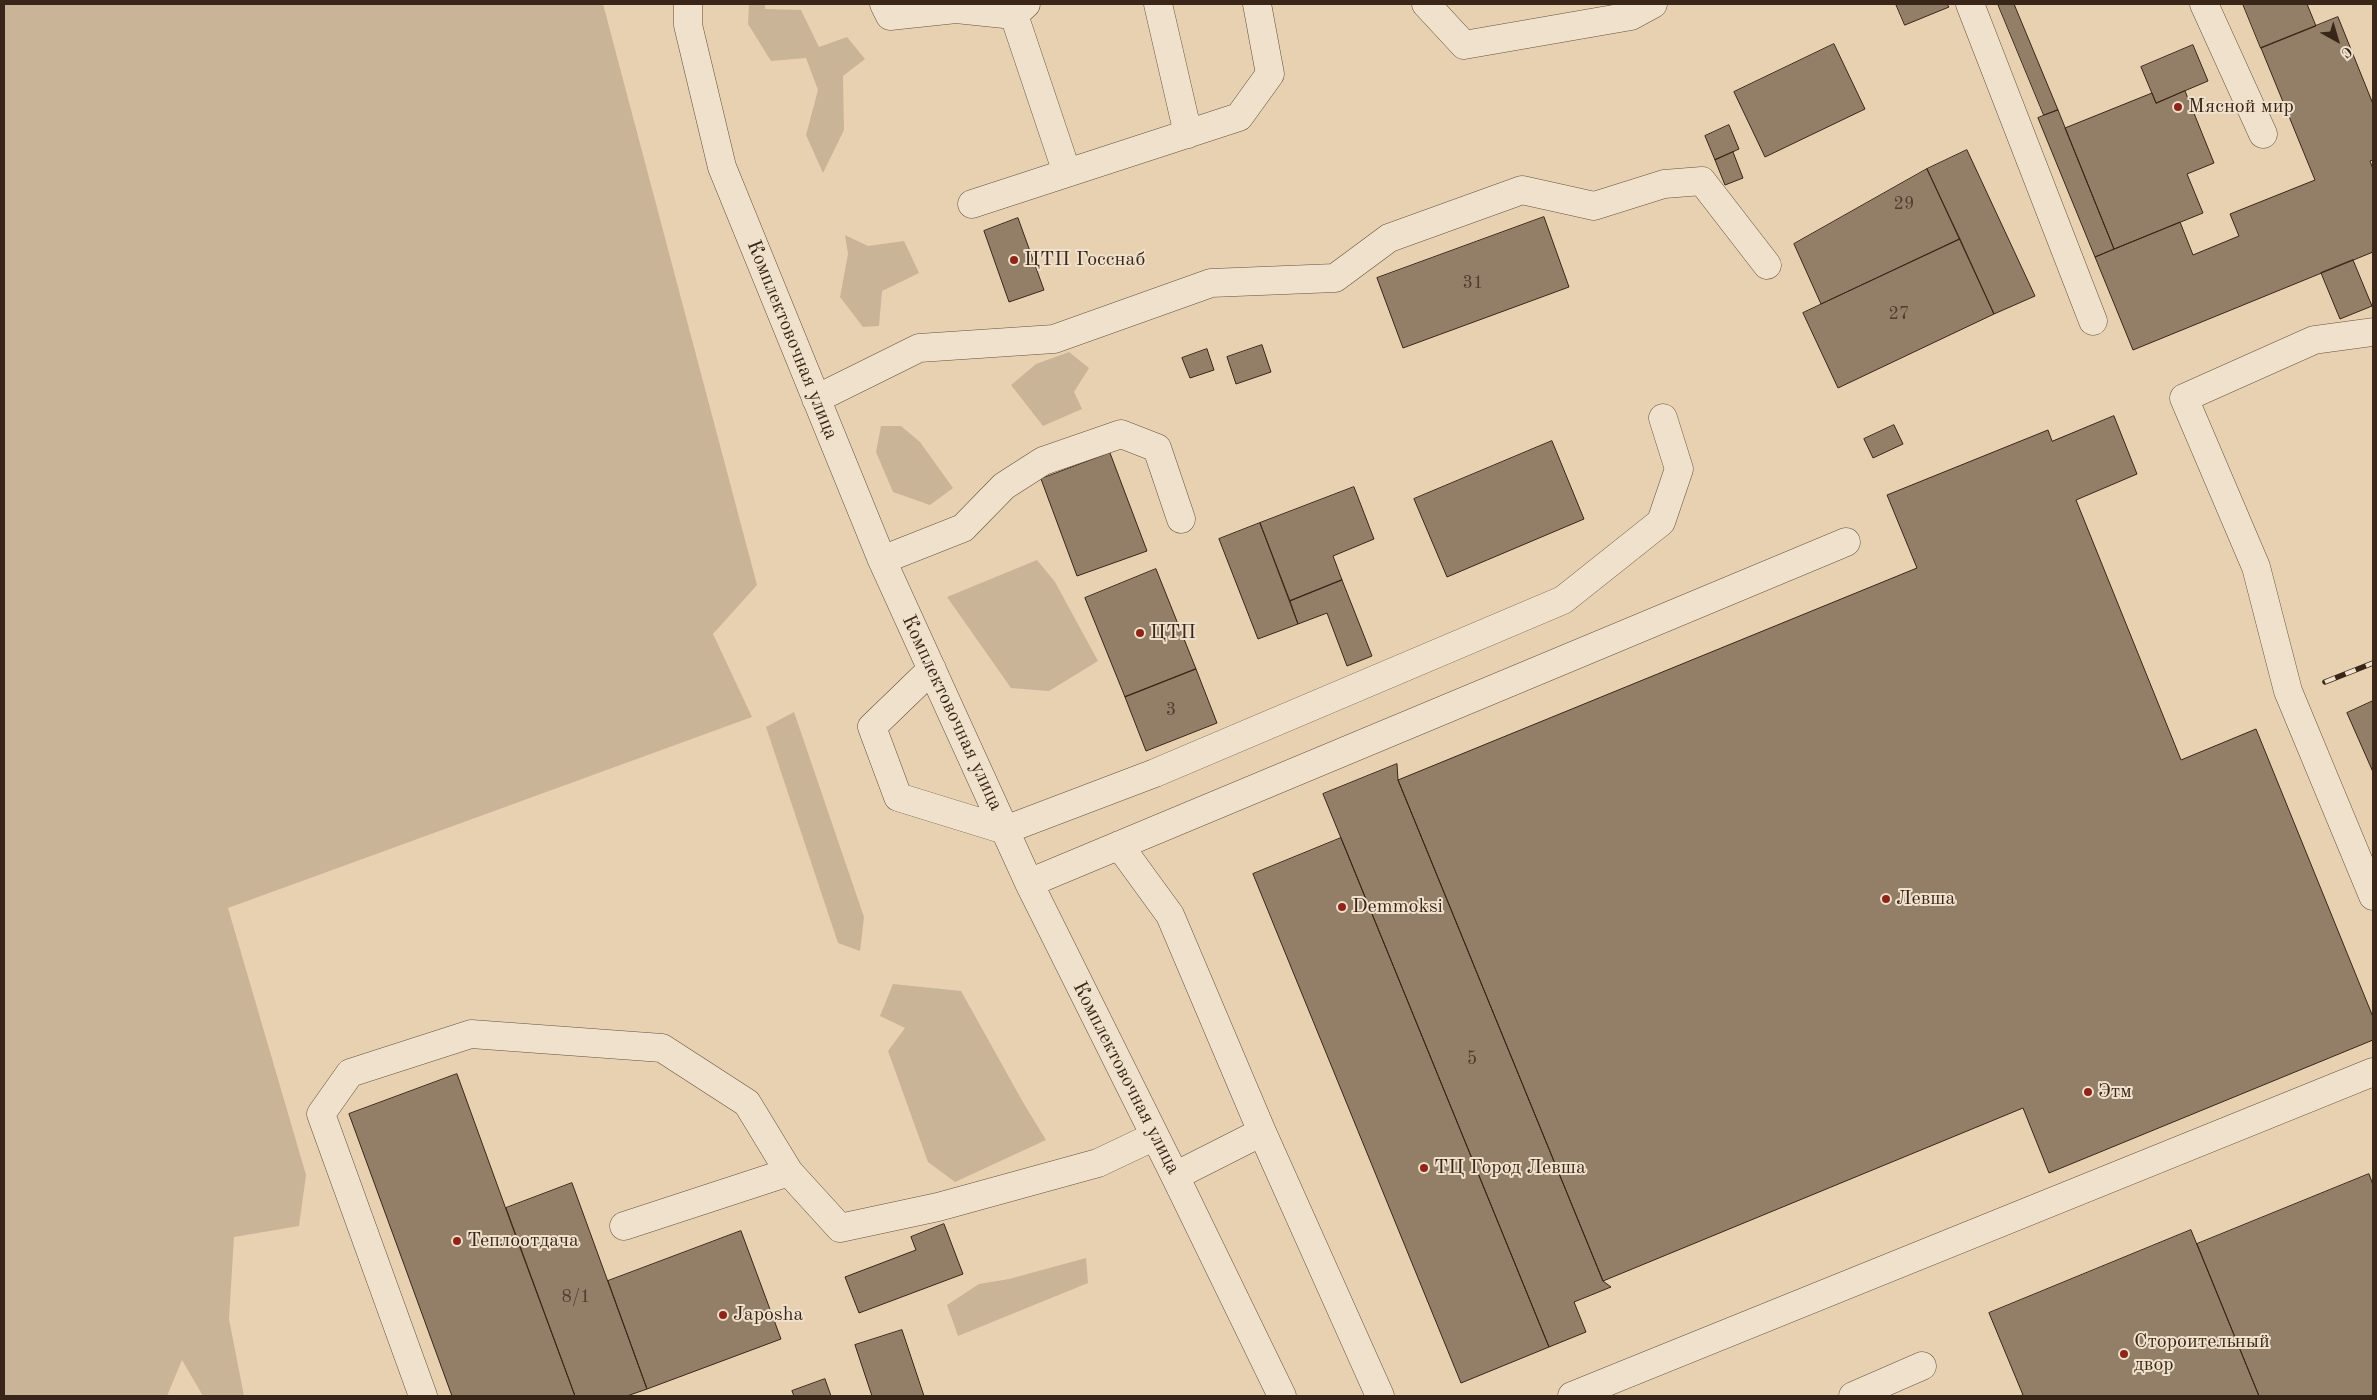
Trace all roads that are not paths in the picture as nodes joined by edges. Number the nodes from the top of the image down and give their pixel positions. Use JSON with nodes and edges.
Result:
{"nodes":[{"id":1,"x":688,"y":4,"type":"edge"},
{"id":2,"x":884,"y":4,"type":"edge"},
{"id":3,"x":1158,"y":4,"type":"edge"},
{"id":4,"x":1257,"y":4,"type":"edge"},
{"id":5,"x":1426,"y":4,"type":"edge"},
{"id":6,"x":1653,"y":4,"type":"edge"},
{"id":7,"x":1970,"y":4,"type":"edge"},
{"id":8,"x":2204,"y":4,"type":"edge"},
{"id":9,"x":1020,"y":9,"type":"edge"},
{"id":10,"x":1188,"y":134,"type":"junction"},
{"id":11,"x":2263,"y":134,"type":"dead end"},
{"id":12,"x":1067,"y":173,"type":"junction"},
{"id":13,"x":972,"y":204,"type":"dead end"},
{"id":14,"x":1767,"y":265,"type":"dead end"},
{"id":15,"x":2094,"y":321,"type":"dead end"},
{"id":16,"x":2373,"y":332,"type":"edge"},
{"id":17,"x":816,"y":399,"type":"junction"},
{"id":18,"x":1663,"y":418,"type":"dead end"},
{"id":19,"x":1181,"y":519,"type":"dead end"},
{"id":20,"x":1846,"y":542,"type":"dead end"},
{"id":21,"x":882,"y":560,"type":"junction"},
{"id":22,"x":932,"y":669,"type":"junction"},
{"id":23,"x":1005,"y":830,"type":"junction"},
{"id":24,"x":1120,"y":845,"type":"junction"},
{"id":25,"x":1029,"y":883,"type":"junction"},
{"id":26,"x":2373,"y":896,"type":"edge"},
{"id":27,"x":2373,"y":1072,"type":"edge"},
{"id":28,"x":1262,"y":1132,"type":"junction"},
{"id":29,"x":1155,"y":1136,"type":"junction"},
{"id":30,"x":789,"y":1172,"type":"junction"},
{"id":31,"x":1176,"y":1176,"type":"junction"},
{"id":32,"x":624,"y":1226,"type":"dead end"},
{"id":33,"x":1922,"y":1366,"type":"dead end"},
{"id":34,"x":423,"y":1396,"type":"edge"},
{"id":35,"x":1282,"y":1396,"type":"edge"},
{"id":36,"x":1380,"y":1396,"type":"edge"},
{"id":37,"x":1572,"y":1396,"type":"edge"},
{"id":38,"x":1853,"y":1396,"type":"edge"}],
"edges":[{"from":1,"to":17,"type":"street","name":"Комплектовочная улица"},
{"from":2,"to":9,"type":"street"},
{"from":3,"to":10,"type":"street"},
{"from":4,"to":10,"type":"street"},
{"from":5,"to":6,"type":"street"},
{"from":7,"to":15,"type":"street"},
{"from":8,"to":11,"type":"street"},
{"from":9,"to":12,"type":"street"},
{"from":10,"to":12,"type":"street"},
{"from":12,"to":13,"type":"street"},
{"from":14,"to":17,"type":"street"},
{"from":16,"to":26,"type":"street"},
{"from":17,"to":21,"type":"street","name":"Комплектовочная улица"},
{"from":18,"to":23,"type":"street"},
{"from":19,"to":21,"type":"street"},
{"from":20,"to":24,"type":"street"},
{"from":21,"to":22,"type":"street","name":"Комплектовочная улица"},
{"from":22,"to":23,"type":"street","name":"Комплектовочная улица"},
{"from":22,"to":23,"type":"street"},
{"from":23,"to":25,"type":"street","name":"Комплектовочная улица"},
{"from":24,"to":25,"type":"street"},
{"from":24,"to":28,"type":"street"},
{"from":25,"to":29,"type":"street","name":"Комплектовочная улица"},
{"from":27,"to":37,"type":"street"},
{"from":28,"to":31,"type":"street"},
{"from":28,"to":36,"type":"street"},
{"from":29,"to":30,"type":"street"},
{"from":29,"to":31,"type":"street","name":"Комплектовочная улица"},
{"from":30,"to":32,"type":"street"},
{"from":30,"to":34,"type":"street"},
{"from":31,"to":35,"type":"street","name":"Комплектовочная улица"},
{"from":33,"to":38,"type":"street"}]}
